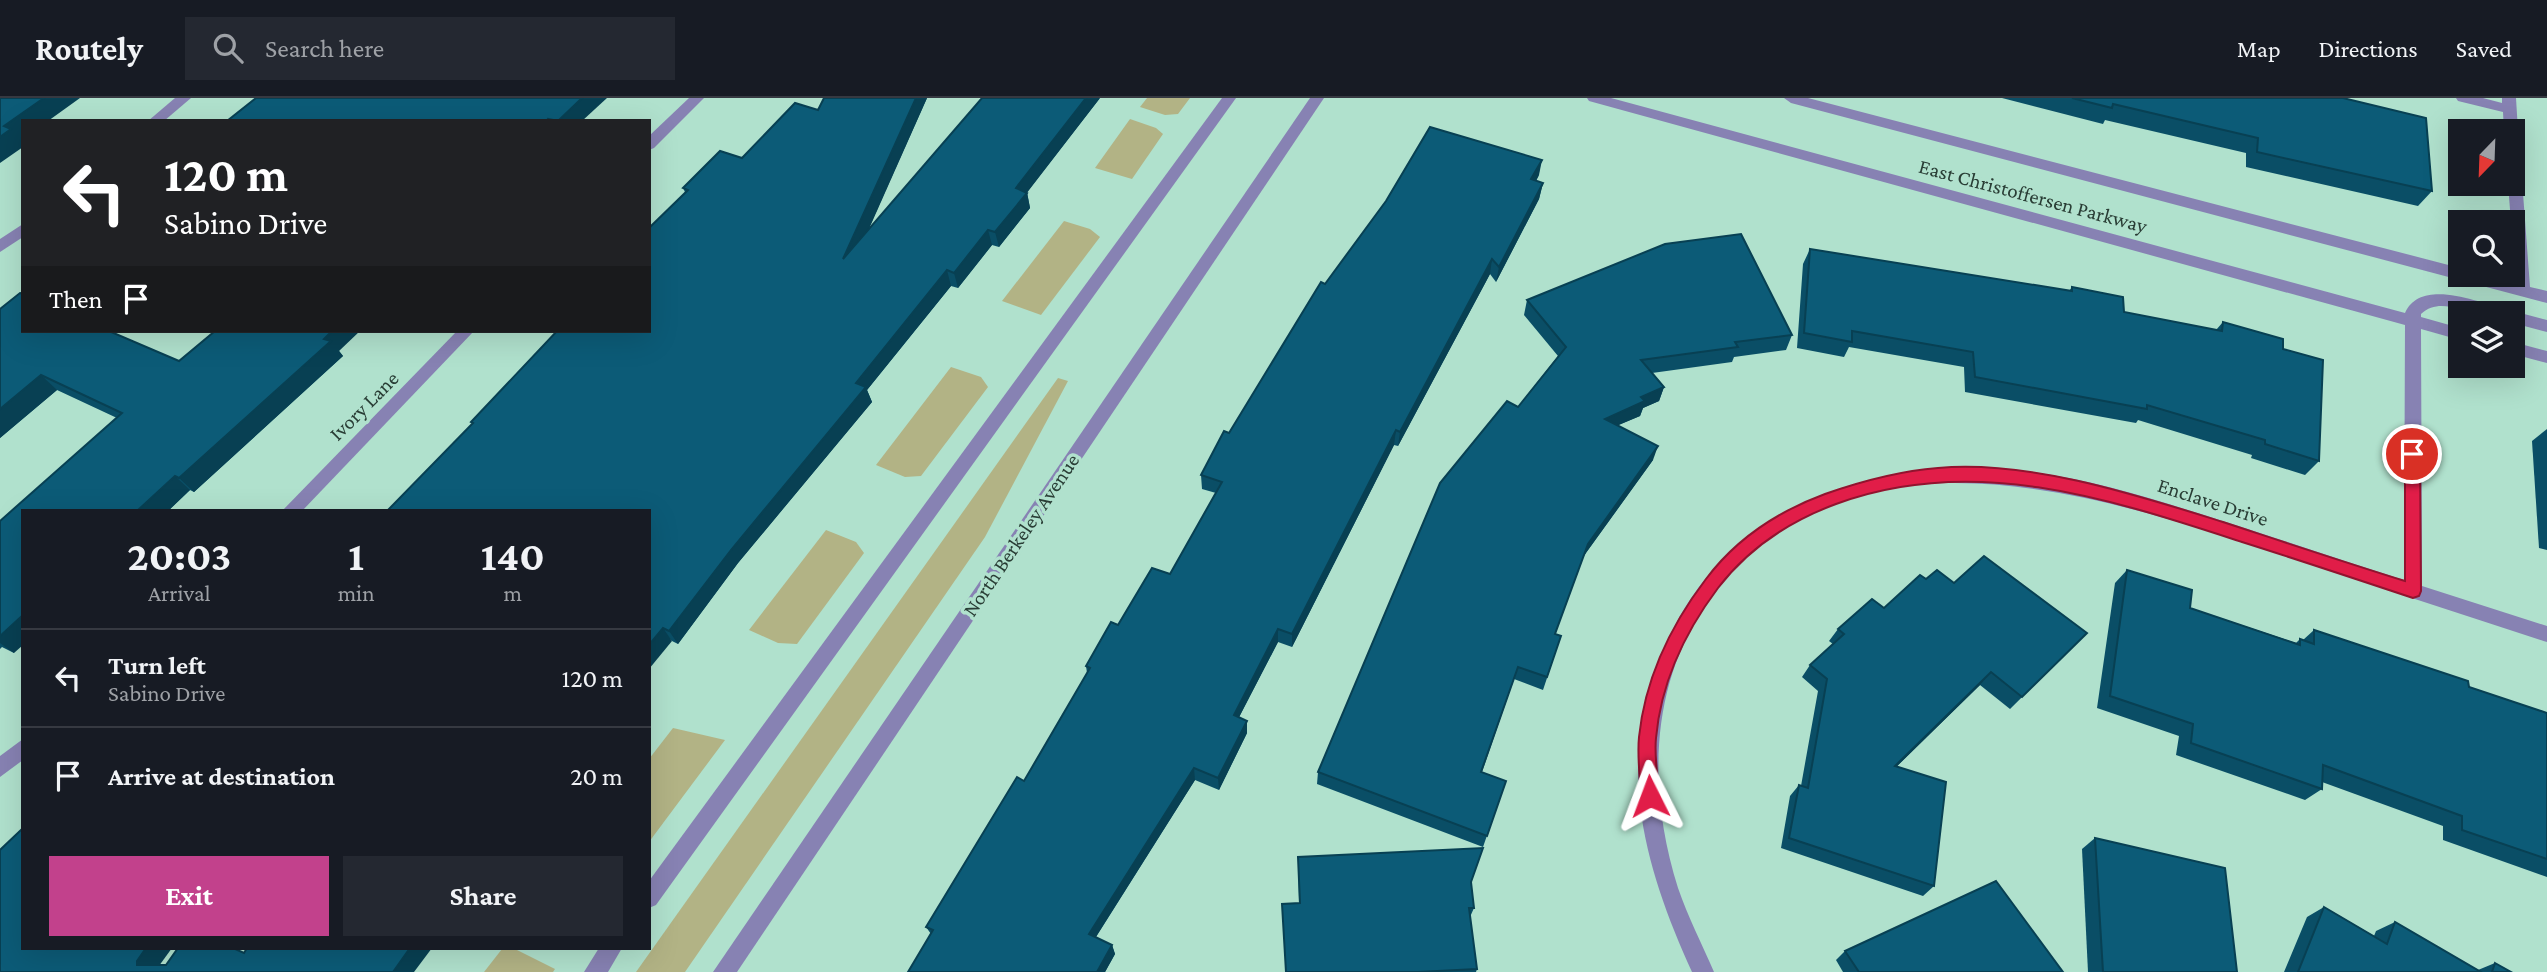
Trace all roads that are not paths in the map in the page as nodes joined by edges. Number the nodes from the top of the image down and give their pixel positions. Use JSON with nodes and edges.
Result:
{"nodes":[{"id":1,"x":184,"y":98,"type":"edge"},
{"id":2,"x":697,"y":98,"type":"edge"},
{"id":3,"x":1229,"y":98,"type":"edge"},
{"id":4,"x":1317,"y":98,"type":"edge"},
{"id":5,"x":1594,"y":98,"type":"edge"},
{"id":6,"x":1791,"y":98,"type":"edge"},
{"id":7,"x":2463,"y":98,"type":"edge"},
{"id":8,"x":2509,"y":104,"type":"edge"},
{"id":9,"x":158,"y":119,"type":"edge"},
{"id":10,"x":651,"y":143,"type":"edge"},
{"id":11,"x":2516,"y":196,"type":"edge"},
{"id":12,"x":21,"y":231,"type":"edge"},
{"id":13,"x":0,"y":247,"type":"edge"},
{"id":14,"x":2448,"y":270,"type":"edge"},
{"id":15,"x":2509,"y":287,"type":"edge"},
{"id":16,"x":2523,"y":291,"type":"junction"},
{"id":17,"x":2547,"y":297,"type":"edge"},
{"id":18,"x":2448,"y":302,"type":"edge"},
{"id":19,"x":2412,"y":320,"type":"junction"},
{"id":20,"x":2525,"y":320,"type":"edge"},
{"id":21,"x":2547,"y":326,"type":"edge"},
{"id":22,"x":2448,"y":330,"type":"edge"},
{"id":23,"x":464,"y":333,"type":"edge"},
{"id":24,"x":2525,"y":351,"type":"edge"},
{"id":25,"x":2547,"y":357,"type":"edge"},
{"id":26,"x":293,"y":509,"type":"edge"},
{"id":27,"x":2413,"y":591,"type":"junction"},
{"id":28,"x":2547,"y":634,"type":"edge"},
{"id":29,"x":21,"y":750,"type":"edge"},
{"id":30,"x":0,"y":768,"type":"edge"},
{"id":31,"x":651,"y":895,"type":"edge"},
{"id":32,"x":611,"y":950,"type":"edge"},
{"id":33,"x":595,"y":972,"type":"edge"},
{"id":34,"x":724,"y":972,"type":"edge"},
{"id":35,"x":1703,"y":972,"type":"edge"}],
"edges":[{"from":1,"to":9,"type":"street"},
{"from":2,"to":10,"type":"street"},
{"from":3,"to":31,"type":"street"},
{"from":4,"to":34,"type":"street","name":"North Berkeley Avenue"},
{"from":5,"to":19,"type":"street","name":"East Christoffersen Parkway"},
{"from":6,"to":14,"type":"street","name":"East Christoffersen Parkway"},
{"from":7,"to":8,"type":"street"},
{"from":11,"to":16,"type":"street"},
{"from":12,"to":13,"type":"street"},
{"from":15,"to":16,"type":"street","name":"East Christoffersen Parkway"},
{"from":16,"to":17,"type":"street","name":"East Christoffersen Parkway"},
{"from":18,"to":19,"type":"street"},
{"from":19,"to":22,"type":"street","name":"East Christoffersen Parkway"},
{"from":19,"to":27,"type":"street"},
{"from":20,"to":21,"type":"street"},
{"from":23,"to":26,"type":"street","name":"Ivory Lane"},
{"from":24,"to":25,"type":"street"},
{"from":27,"to":28,"type":"street","name":"Enclave Drive"},
{"from":27,"to":35,"type":"street","name":"Enclave Drive"},
{"from":29,"to":30,"type":"street"},
{"from":32,"to":33,"type":"street"}]}
